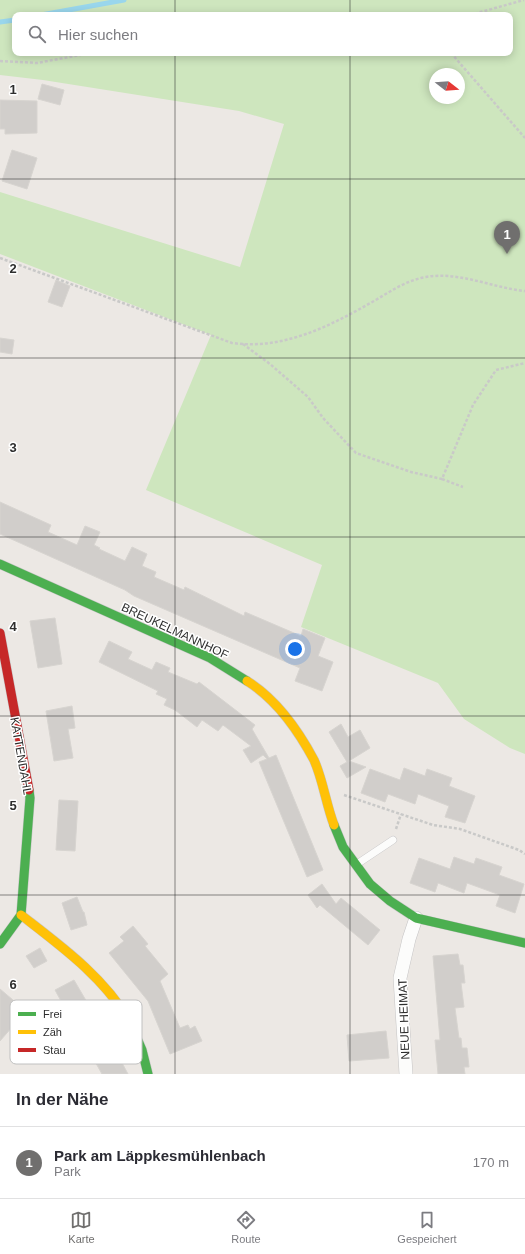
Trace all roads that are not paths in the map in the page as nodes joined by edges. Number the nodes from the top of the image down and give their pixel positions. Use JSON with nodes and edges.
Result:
{"nodes":[{"id":1,"x":1,"y":568,"type":"edge"},
{"id":2,"x":0,"y":633,"type":"edge"},
{"id":3,"x":3,"y":670,"type":"edge"},
{"id":4,"x":393,"y":840,"type":"road end"},
{"id":5,"x":355,"y":865,"type":"junction"},
{"id":6,"x":21,"y":915,"type":"junction"},
{"id":7,"x":416,"y":918,"type":"junction"},
{"id":8,"x":525,"y":943,"type":"edge"},
{"id":9,"x":0,"y":944,"type":"edge"},
{"id":10,"x":117,"y":1000,"type":"edge"},
{"id":11,"x":142,"y":1052,"type":"edge"},
{"id":12,"x":148,"y":1074,"type":"edge"},
{"id":13,"x":406,"y":1074,"type":"edge"}],
"edges":[{"from":1,"to":5,"type":"street","name":"BREUKELMANNHOF"},
{"from":2,"to":3,"type":"street","name":"KATTENDAHL"},
{"from":3,"to":6,"type":"street","name":"KATTENDAHL"},
{"from":4,"to":5,"type":"lane"},
{"from":5,"to":7,"type":"street","name":"BREUKELMANNHOF"},
{"from":6,"to":9,"type":"street"},
{"from":6,"to":10,"type":"street"},
{"from":7,"to":8,"type":"street","name":"BREUKELMANNHOF"},
{"from":7,"to":13,"type":"street","name":"NEUE HEIMAT"},
{"from":11,"to":12,"type":"street"}]}
